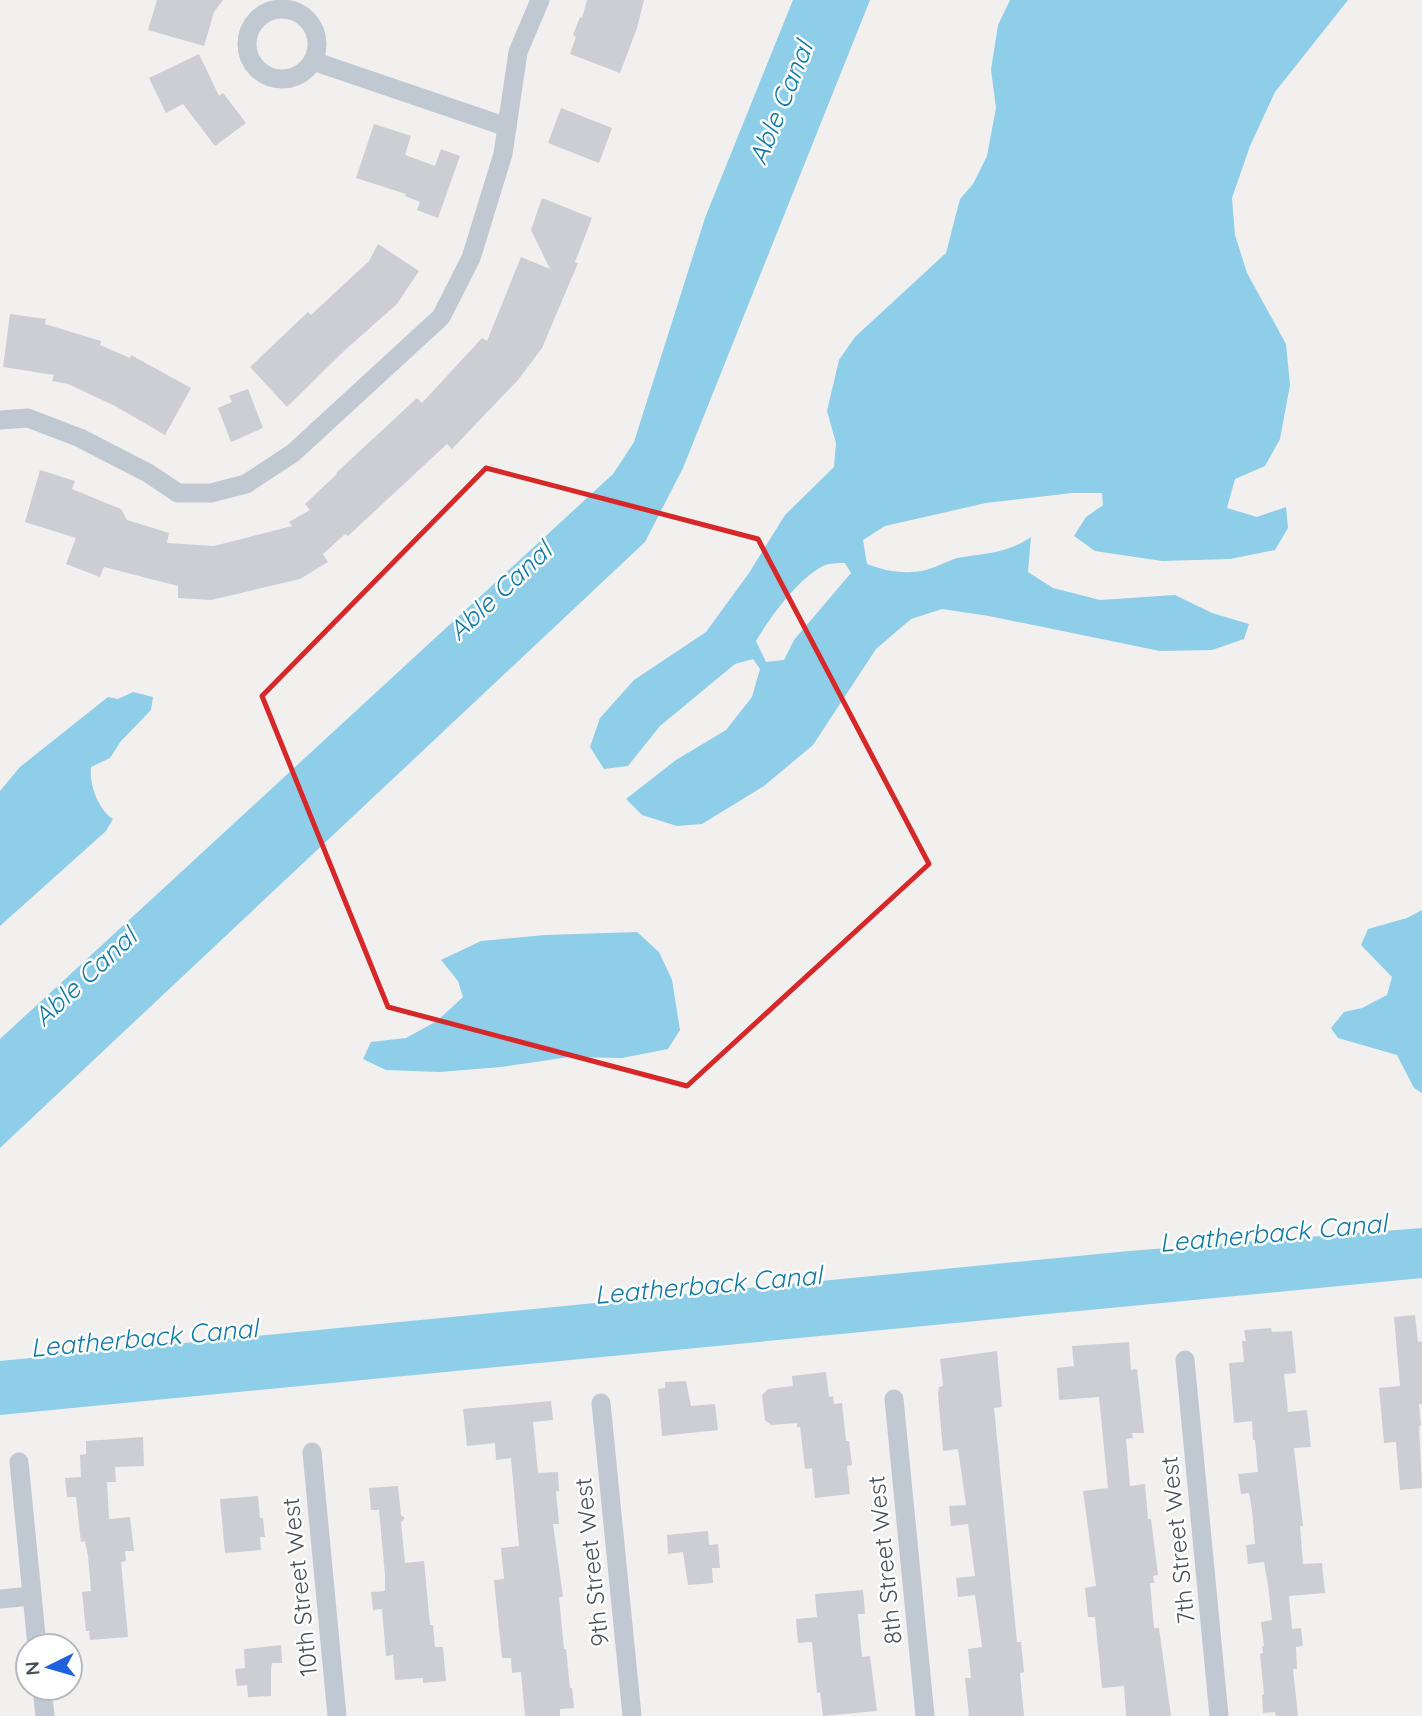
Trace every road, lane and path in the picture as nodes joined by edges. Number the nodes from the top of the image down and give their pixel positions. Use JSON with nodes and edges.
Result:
{"nodes":[{"id":1,"x":540,"y":0,"type":"edge"},
{"id":2,"x":313,"y":61,"type":"dead end"},
{"id":3,"x":507,"y":127,"type":"junction"},
{"id":4,"x":0,"y":420,"type":"edge"},
{"id":5,"x":1185,"y":1360,"type":"dead end"},
{"id":6,"x":894,"y":1399,"type":"dead end"},
{"id":7,"x":601,"y":1404,"type":"dead end"},
{"id":8,"x":312,"y":1452,"type":"dead end"},
{"id":9,"x":19,"y":1462,"type":"dead end"},
{"id":10,"x":31,"y":1596,"type":"junction"},
{"id":11,"x":0,"y":1599,"type":"edge"},
{"id":12,"x":35,"y":1632,"type":"edge"},
{"id":13,"x":337,"y":1716,"type":"edge"},
{"id":14,"x":632,"y":1716,"type":"edge"},
{"id":15,"x":925,"y":1716,"type":"edge"},
{"id":16,"x":1219,"y":1716,"type":"edge"}],
"edges":[{"from":1,"to":3,"type":"street"},
{"from":2,"to":3,"type":"street"},
{"from":3,"to":4,"type":"street"},
{"from":5,"to":16,"type":"street","name":"7th Street West"},
{"from":6,"to":15,"type":"street","name":"8th Street West"},
{"from":7,"to":14,"type":"street","name":"9th Street West"},
{"from":8,"to":13,"type":"street","name":"10th Street West"},
{"from":9,"to":10,"type":"street"},
{"from":10,"to":11,"type":"street"},
{"from":10,"to":12,"type":"street"}]}
